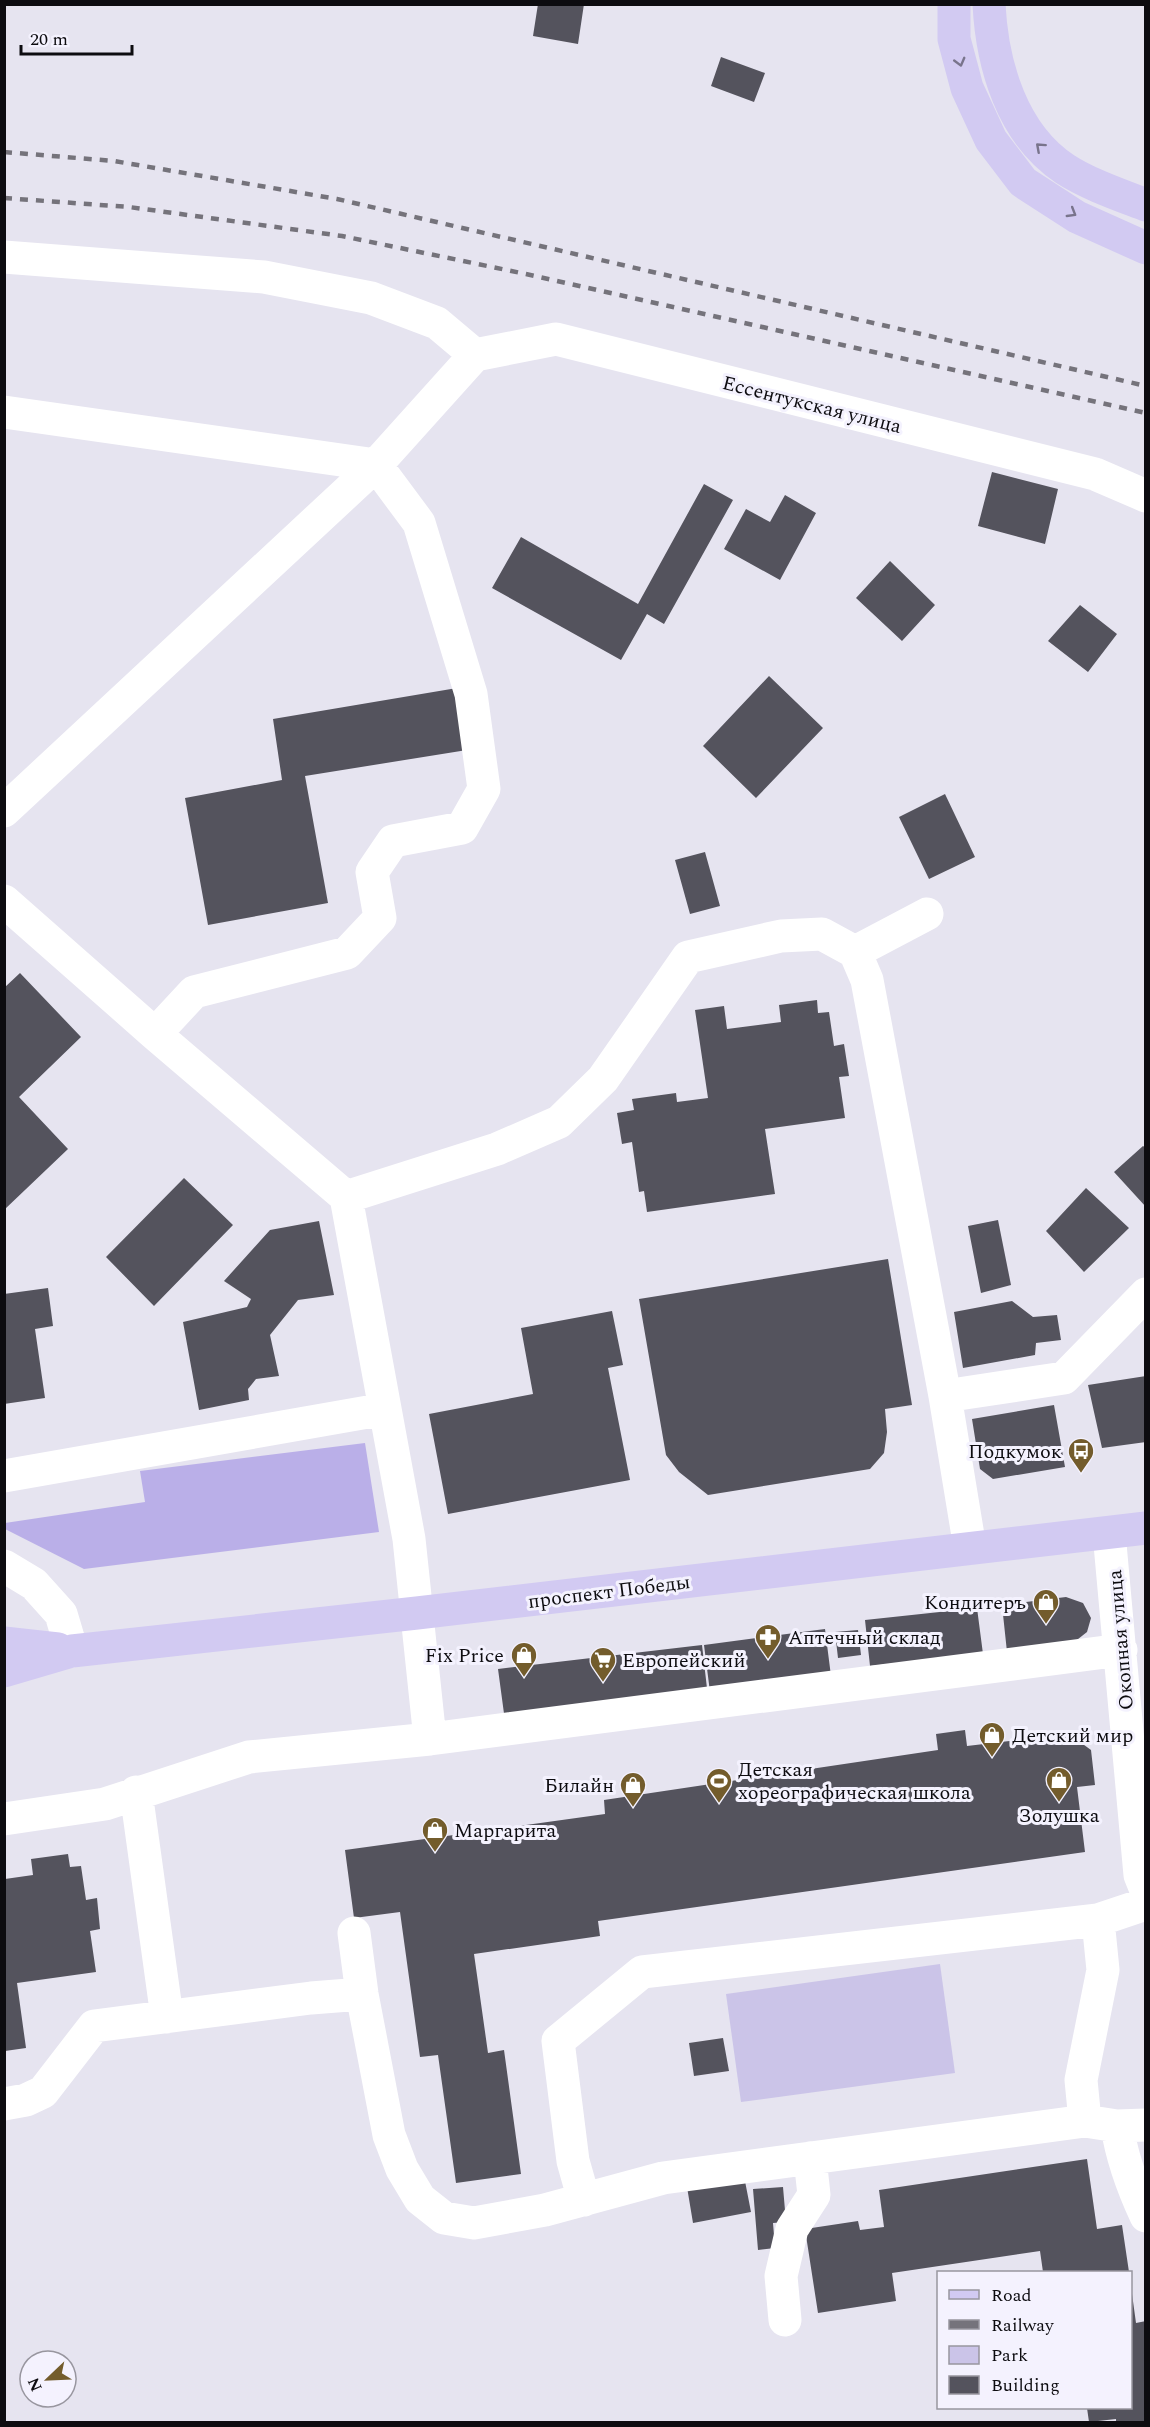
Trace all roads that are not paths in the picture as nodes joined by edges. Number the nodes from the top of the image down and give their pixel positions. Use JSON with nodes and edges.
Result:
{"nodes":[{"id":1,"x":954,"y":4,"type":"edge"},
{"id":2,"x":989,"y":4,"type":"edge"},
{"id":3,"x":1146,"y":205,"type":"edge"},
{"id":4,"x":1146,"y":248,"type":"edge"},
{"id":5,"x":4,"y":257,"type":"edge"},
{"id":6,"x":476,"y":355,"type":"junction"},
{"id":7,"x":4,"y":412,"type":"edge"},
{"id":8,"x":376,"y":465,"type":"junction"},
{"id":9,"x":1146,"y":496,"type":"edge"},
{"id":10,"x":4,"y":811,"type":"edge"},
{"id":11,"x":4,"y":901,"type":"edge"},
{"id":12,"x":927,"y":914,"type":"dead end"},
{"id":13,"x":855,"y":952,"type":"junction"},
{"id":14,"x":155,"y":1034,"type":"junction"},
{"id":15,"x":346,"y":1197,"type":"junction"},
{"id":16,"x":1146,"y":1294,"type":"edge"},
{"id":17,"x":945,"y":1396,"type":"junction"},
{"id":18,"x":385,"y":1409,"type":"junction"},
{"id":19,"x":4,"y":1476,"type":"edge"},
{"id":20,"x":1146,"y":1528,"type":"edge"},
{"id":21,"x":1109,"y":1533,"type":"junction"},
{"id":22,"x":970,"y":1548,"type":"junction"},
{"id":23,"x":4,"y":1566,"type":"edge"},
{"id":24,"x":417,"y":1613,"type":"junction"},
{"id":25,"x":4,"y":1643,"type":"edge"},
{"id":26,"x":1121,"y":1650,"type":"junction"},
{"id":27,"x":72,"y":1651,"type":"junction"},
{"id":28,"x":4,"y":1671,"type":"edge"},
{"id":29,"x":430,"y":1739,"type":"junction"},
{"id":30,"x":136,"y":1792,"type":"junction"},
{"id":31,"x":4,"y":1819,"type":"edge"},
{"id":32,"x":1146,"y":1890,"type":"edge"},
{"id":33,"x":1146,"y":1904,"type":"edge"},
{"id":34,"x":1098,"y":1920,"type":"junction"},
{"id":35,"x":354,"y":1933,"type":"dead end"},
{"id":36,"x":362,"y":1994,"type":"junction"},
{"id":37,"x":167,"y":2017,"type":"junction"},
{"id":38,"x":4,"y":2104,"type":"edge"},
{"id":39,"x":1085,"y":2121,"type":"junction"},
{"id":40,"x":1131,"y":2126,"type":"edge"},
{"id":41,"x":810,"y":2158,"type":"junction"},
{"id":42,"x":584,"y":2200,"type":"junction"},
{"id":43,"x":1146,"y":2216,"type":"edge"},
{"id":44,"x":785,"y":2320,"type":"dead end"}],
"edges":[{"from":1,"to":4,"type":"main road","one_way":true},
{"from":3,"to":2,"type":"main road","one_way":true},
{"from":5,"to":6,"type":"street"},
{"from":6,"to":8,"type":"street"},
{"from":6,"to":9,"type":"street","name":"Ессентукская улица"},
{"from":7,"to":8,"type":"street"},
{"from":8,"to":10,"type":"street"},
{"from":8,"to":14,"type":"street"},
{"from":11,"to":14,"type":"street"},
{"from":12,"to":13,"type":"street"},
{"from":13,"to":15,"type":"street"},
{"from":13,"to":17,"type":"street"},
{"from":14,"to":15,"type":"street"},
{"from":15,"to":18,"type":"street"},
{"from":16,"to":17,"type":"street"},
{"from":17,"to":22,"type":"street"},
{"from":18,"to":19,"type":"street"},
{"from":18,"to":24,"type":"street"},
{"from":20,"to":21,"type":"main road","name":"проспект Победы"},
{"from":21,"to":22,"type":"main road","name":"проспект Победы"},
{"from":21,"to":26,"type":"street","name":"Окопная улица"},
{"from":22,"to":24,"type":"main road","name":"проспект Победы"},
{"from":23,"to":27,"type":"street"},
{"from":24,"to":27,"type":"main road","name":"проспект Победы"},
{"from":24,"to":29,"type":"street"},
{"from":25,"to":27,"type":"main road","name":"проспект Победы"},
{"from":26,"to":29,"type":"street"},
{"from":26,"to":32,"type":"street","name":"Окопная улица"},
{"from":27,"to":28,"type":"main road","name":"проспект Победы"},
{"from":29,"to":30,"type":"street"},
{"from":30,"to":31,"type":"street"},
{"from":30,"to":37,"type":"street"},
{"from":33,"to":34,"type":"street"},
{"from":34,"to":39,"type":"street"},
{"from":34,"to":42,"type":"street"},
{"from":35,"to":36,"type":"street"},
{"from":36,"to":37,"type":"street"},
{"from":36,"to":42,"type":"street"},
{"from":37,"to":38,"type":"street"},
{"from":39,"to":40,"type":"street"},
{"from":39,"to":41,"type":"street"},
{"from":40,"to":43,"type":"street"},
{"from":41,"to":42,"type":"street"},
{"from":41,"to":44,"type":"street"}]}
